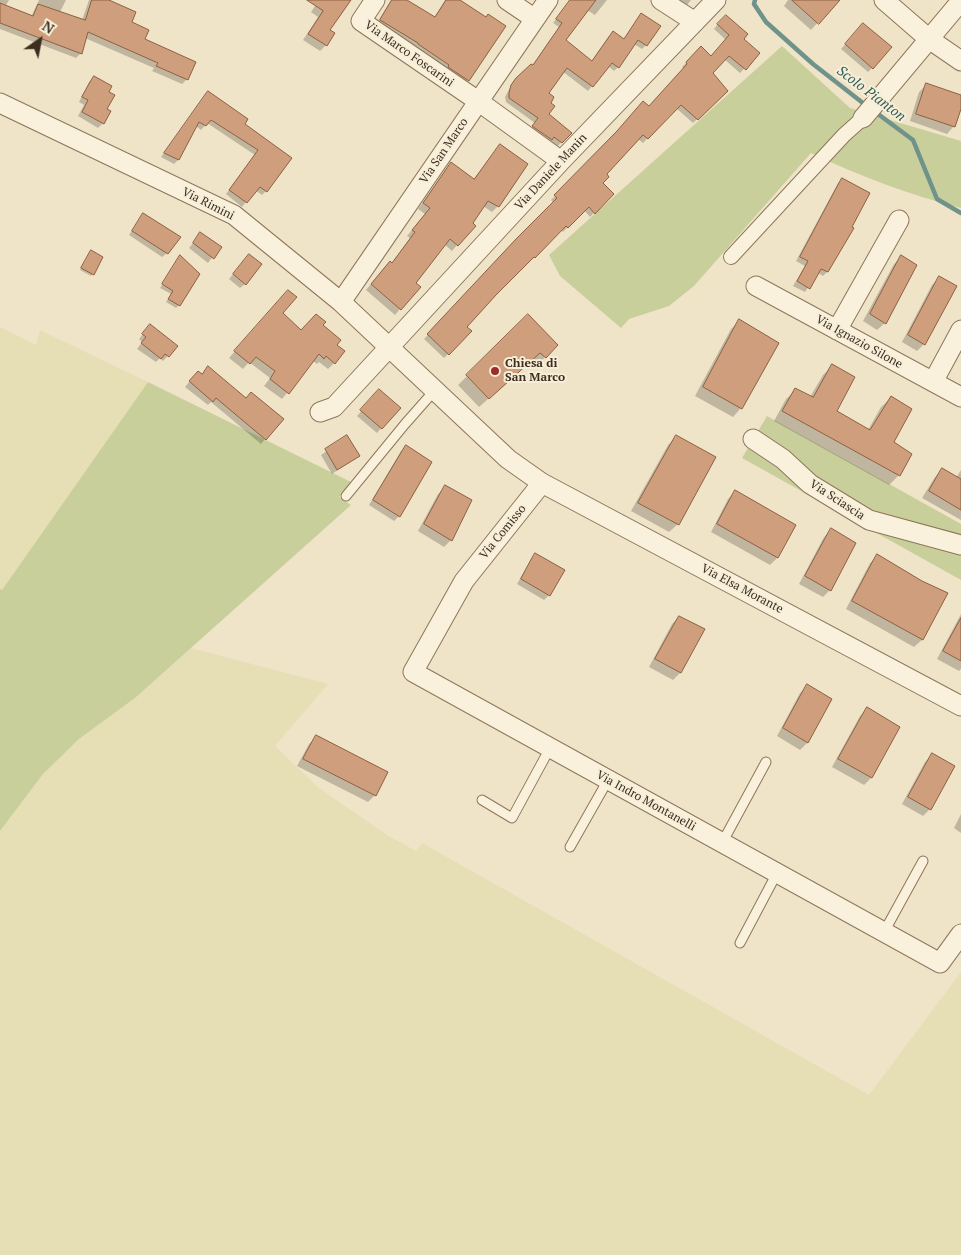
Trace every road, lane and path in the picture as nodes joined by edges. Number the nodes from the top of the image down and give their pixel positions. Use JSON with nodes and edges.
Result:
{"nodes":[{"id":1,"x":375,"y":0,"type":"edge"},
{"id":2,"x":507,"y":0,"type":"edge"},
{"id":3,"x":548,"y":0,"type":"edge"},
{"id":4,"x":661,"y":0,"type":"edge"},
{"id":5,"x":716,"y":0,"type":"edge"},
{"id":6,"x":884,"y":0,"type":"edge"},
{"id":7,"x":961,"y":1,"type":"edge"},
{"id":8,"x":535,"y":19,"type":"junction"},
{"id":9,"x":695,"y":22,"type":"junction"},
{"id":10,"x":929,"y":39,"type":"junction"},
{"id":11,"x":961,"y":61,"type":"edge"},
{"id":12,"x":478,"y":101,"type":"junction"},
{"id":13,"x":0,"y":103,"type":"edge"},
{"id":14,"x":863,"y":118,"type":"joint"},
{"id":15,"x":561,"y":162,"type":"junction"},
{"id":16,"x":899,"y":220,"type":"dead end"},
{"id":17,"x":731,"y":257,"type":"dead end"},
{"id":18,"x":756,"y":286,"type":"dead end"},
{"id":19,"x":341,"y":302,"type":"junction"},
{"id":20,"x":837,"y":330,"type":"junction"},
{"id":21,"x":961,"y":330,"type":"edge"},
{"id":22,"x":389,"y":347,"type":"junction"},
{"id":23,"x":933,"y":382,"type":"junction"},
{"id":24,"x":435,"y":390,"type":"junction"},
{"id":25,"x":961,"y":397,"type":"edge"},
{"id":26,"x":320,"y":412,"type":"dead end"},
{"id":27,"x":753,"y":439,"type":"dead end"},
{"id":28,"x":523,"y":471,"type":"joint"},
{"id":29,"x":542,"y":483,"type":"junction"},
{"id":30,"x":346,"y":496,"type":"dead end"},
{"id":31,"x":961,"y":544,"type":"edge"},
{"id":32,"x":464,"y":581,"type":"joint"},
{"id":33,"x":961,"y":706,"type":"edge"},
{"id":34,"x":550,"y":748,"type":"junction"},
{"id":35,"x":766,"y":762,"type":"dead end"},
{"id":36,"x":608,"y":780,"type":"junction"},
{"id":37,"x":482,"y":800,"type":"dead end"},
{"id":38,"x":722,"y":843,"type":"junction"},
{"id":39,"x":570,"y":847,"type":"dead end"},
{"id":40,"x":924,"y":862,"type":"dead end"},
{"id":41,"x":777,"y":873,"type":"junction"},
{"id":42,"x":884,"y":932,"type":"junction"},
{"id":43,"x":961,"y":934,"type":"edge"},
{"id":44,"x":740,"y":944,"type":"dead end"}],
"edges":[{"from":1,"to":12,"type":"street","name":"Via Marco Foscarini"},
{"from":2,"to":8,"type":"street"},
{"from":3,"to":8,"type":"street","name":"Via San Marco"},
{"from":4,"to":9,"type":"street"},
{"from":5,"to":9,"type":"street","name":"Via Daniele Manin"},
{"from":6,"to":10,"type":"street"},
{"from":7,"to":10,"type":"street"},
{"from":8,"to":12,"type":"street","name":"Via San Marco"},
{"from":9,"to":15,"type":"street","name":"Via Daniele Manin"},
{"from":10,"to":11,"type":"street"},
{"from":10,"to":14,"type":"street"},
{"from":12,"to":15,"type":"street"},
{"from":12,"to":19,"type":"street","name":"Via San Marco"},
{"from":13,"to":19,"type":"street","name":"Via Rimini"},
{"from":14,"to":17,"type":"street"},
{"from":15,"to":22,"type":"street","name":"Via Daniele Manin"},
{"from":16,"to":20,"type":"street"},
{"from":18,"to":20,"type":"street","name":"Via Ignazio Silone"},
{"from":19,"to":22,"type":"street","name":"Via Rimini"},
{"from":20,"to":23,"type":"street","name":"Via Ignazio Silone"},
{"from":21,"to":23,"type":"street"},
{"from":22,"to":24,"type":"street","name":"Via Rimini"},
{"from":22,"to":26,"type":"street"},
{"from":23,"to":25,"type":"street","name":"Via Ignazio Silone"},
{"from":24,"to":28,"type":"street","name":"Via Rimini"},
{"from":24,"to":30,"type":"lane"},
{"from":27,"to":31,"type":"street","name":"Via Sciascia"},
{"from":28,"to":29,"type":"street","name":"Via Elsa Morante"},
{"from":29,"to":32,"type":"street","name":"Via Comisso"},
{"from":29,"to":33,"type":"street","name":"Via Elsa Morante"},
{"from":32,"to":34,"type":"street","name":"Via Indro Montanelli"},
{"from":34,"to":36,"type":"street","name":"Via Indro Montanelli"},
{"from":34,"to":37,"type":"lane"},
{"from":35,"to":38,"type":"lane"},
{"from":36,"to":38,"type":"street","name":"Via Indro Montanelli"},
{"from":36,"to":39,"type":"lane"},
{"from":38,"to":41,"type":"street","name":"Via Indro Montanelli"},
{"from":40,"to":42,"type":"lane"},
{"from":41,"to":42,"type":"street","name":"Via Indro Montanelli"},
{"from":41,"to":44,"type":"lane"},
{"from":42,"to":43,"type":"street","name":"Via Indro Montanelli"}]}
